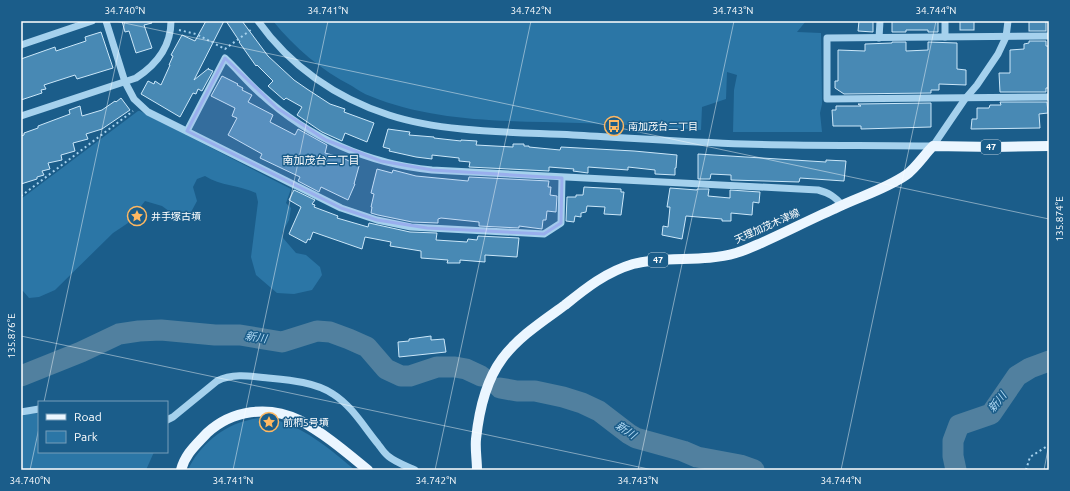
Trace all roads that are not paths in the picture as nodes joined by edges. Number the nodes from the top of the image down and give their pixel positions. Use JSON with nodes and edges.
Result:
{"nodes":[{"id":1,"x":92,"y":21,"type":"edge"},
{"id":2,"x":106,"y":21,"type":"edge"},
{"id":3,"x":880,"y":21,"type":"edge"},
{"id":4,"x":945,"y":21,"type":"edge"},
{"id":5,"x":1008,"y":21,"type":"edge"},
{"id":6,"x":258,"y":22,"type":"edge"},
{"id":7,"x":171,"y":25,"type":"edge"},
{"id":8,"x":1049,"y":36,"type":"edge"},
{"id":9,"x":945,"y":37,"type":"junction"},
{"id":10,"x":1006,"y":37,"type":"junction"},
{"id":11,"x":880,"y":38,"type":"junction"},
{"id":12,"x":21,"y":45,"type":"edge"},
{"id":13,"x":125,"y":82,"type":"junction"},
{"id":14,"x":1049,"y":97,"type":"edge"},
{"id":15,"x":965,"y":99,"type":"junction"},
{"id":16,"x":21,"y":116,"type":"edge"},
{"id":17,"x":187,"y":131,"type":"junction"},
{"id":18,"x":932,"y":146,"type":"junction"},
{"id":19,"x":1049,"y":146,"type":"edge"},
{"id":20,"x":562,"y":178,"type":"junction"},
{"id":21,"x":842,"y":205,"type":"junction"},
{"id":22,"x":38,"y":408,"type":"edge"},
{"id":23,"x":21,"y":412,"type":"edge"},
{"id":24,"x":168,"y":420,"type":"edge"},
{"id":25,"x":476,"y":469,"type":"edge"},
{"id":26,"x":181,"y":470,"type":"edge"},
{"id":27,"x":368,"y":470,"type":"edge"},
{"id":28,"x":415,"y":470,"type":"edge"}],
"edges":[{"from":1,"to":12,"type":"street"},
{"from":2,"to":13,"type":"street"},
{"from":3,"to":11,"type":"street"},
{"from":4,"to":9,"type":"street"},
{"from":5,"to":10,"type":"street"},
{"from":6,"to":18,"type":"street"},
{"from":7,"to":13,"type":"street"},
{"from":8,"to":10,"type":"street"},
{"from":9,"to":10,"type":"street"},
{"from":9,"to":11,"type":"street"},
{"from":10,"to":15,"type":"street"},
{"from":11,"to":15,"type":"street"},
{"from":13,"to":16,"type":"street"},
{"from":13,"to":17,"type":"street"},
{"from":14,"to":15,"type":"street"},
{"from":15,"to":18,"type":"street"},
{"from":17,"to":20,"type":"street"},
{"from":17,"to":20,"type":"street"},
{"from":18,"to":19,"type":"main road","number":"47"},
{"from":18,"to":21,"type":"main road","name":"天理加茂木津線","number":"47"},
{"from":20,"to":21,"type":"street"},
{"from":21,"to":25,"type":"main road","name":"天理加茂木津線","number":"47"},
{"from":22,"to":23,"type":"street"},
{"from":24,"to":28,"type":"street"},
{"from":26,"to":27,"type":"main road"}]}
